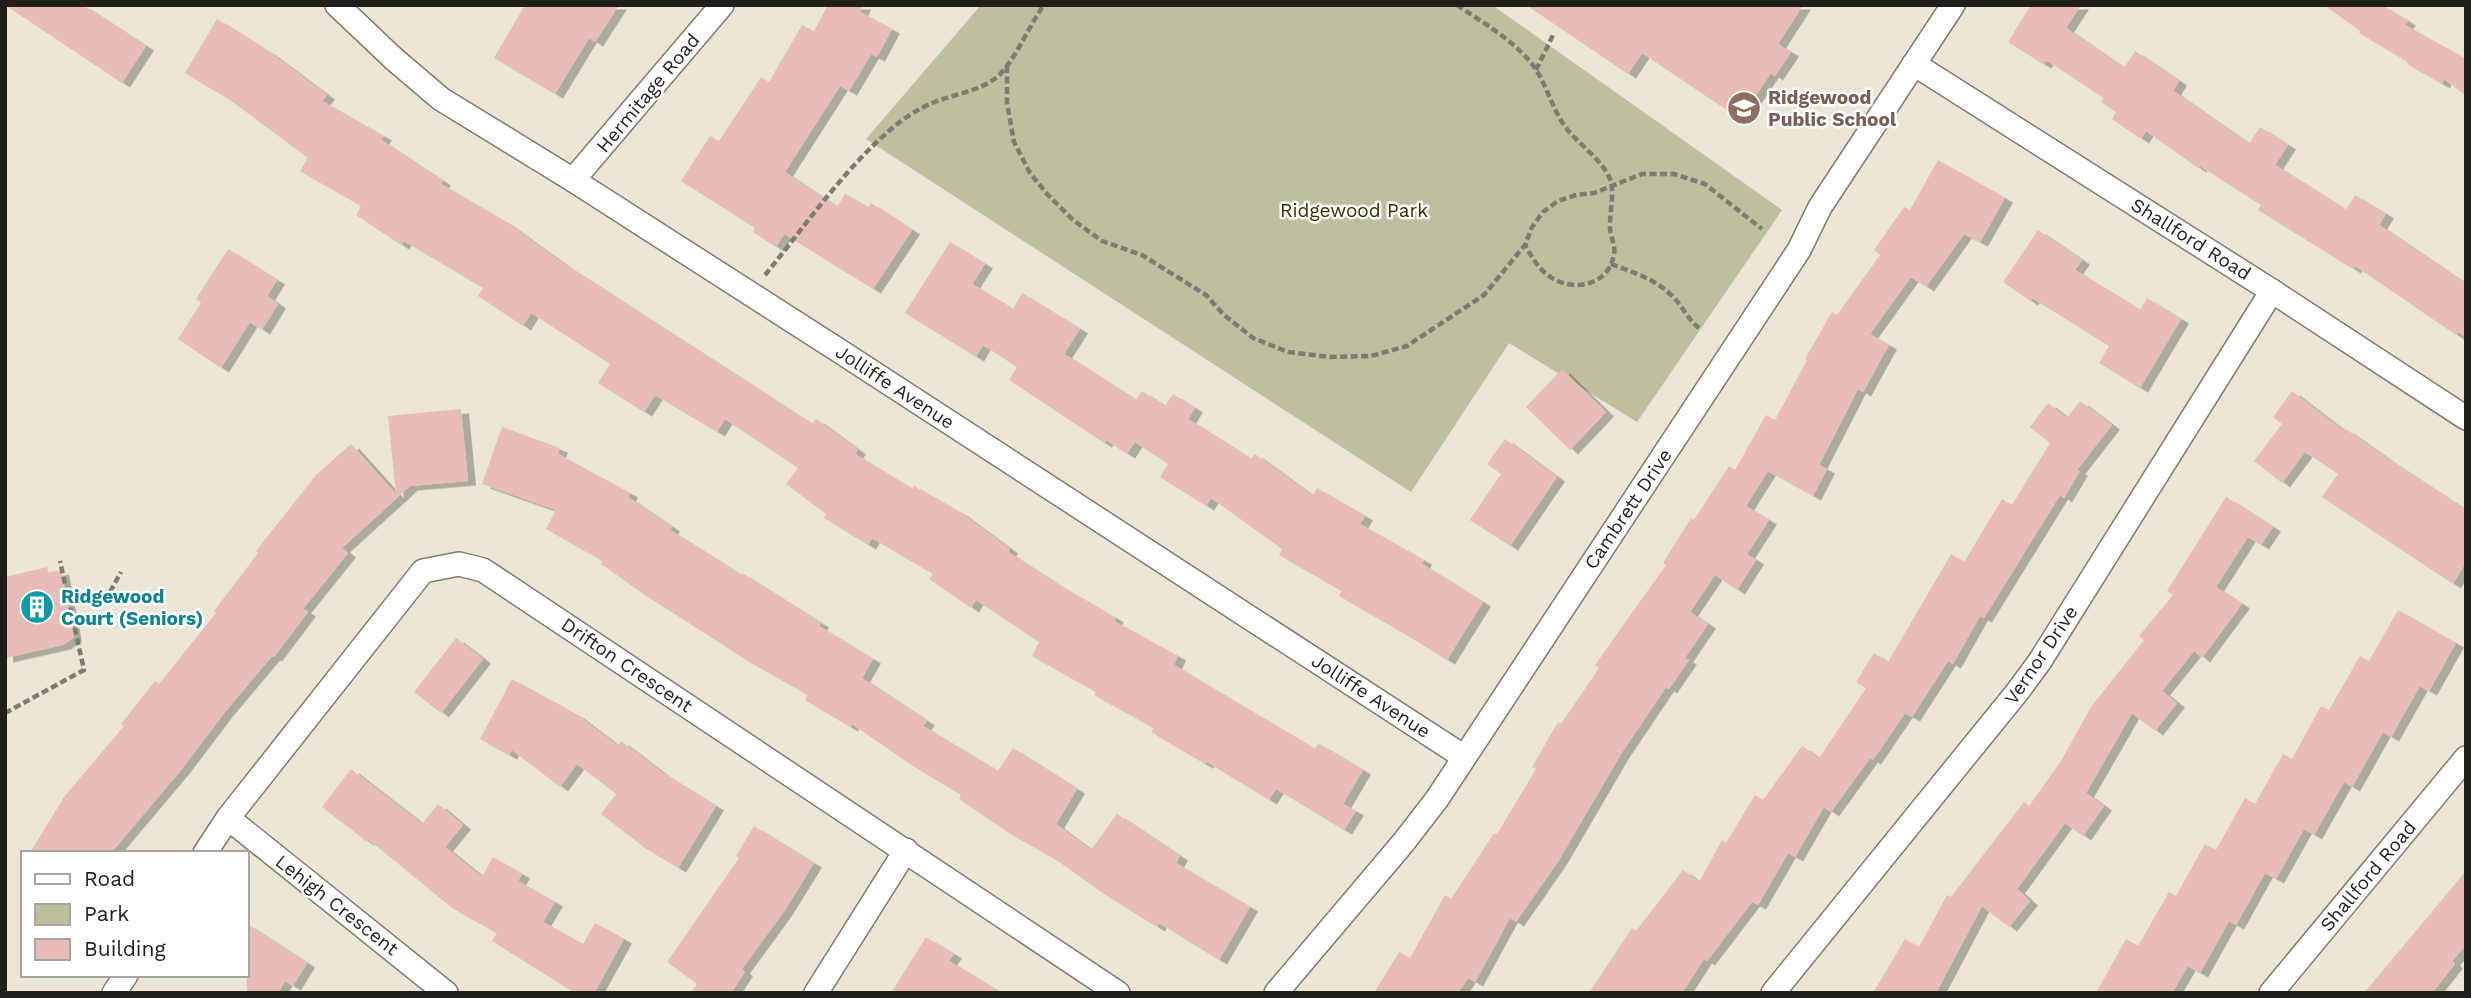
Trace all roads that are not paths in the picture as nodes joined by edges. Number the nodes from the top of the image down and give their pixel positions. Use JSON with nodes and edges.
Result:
{"nodes":[{"id":1,"x":337,"y":5,"type":"edge"},
{"id":2,"x":722,"y":5,"type":"edge"},
{"id":3,"x":1953,"y":5,"type":"edge"},
{"id":4,"x":1914,"y":64,"type":"junction"},
{"id":5,"x":573,"y":180,"type":"junction"},
{"id":6,"x":2272,"y":291,"type":"junction"},
{"id":7,"x":2466,"y":418,"type":"edge"},
{"id":8,"x":1464,"y":757,"type":"junction"},
{"id":9,"x":2466,"y":758,"type":"edge"},
{"id":10,"x":228,"y":818,"type":"junction"},
{"id":11,"x":906,"y":850,"type":"junction"},
{"id":12,"x":206,"y":851,"type":"edge"},
{"id":13,"x":125,"y":977,"type":"edge"},
{"id":14,"x":114,"y":993,"type":"edge"},
{"id":15,"x":446,"y":993,"type":"edge"},
{"id":16,"x":816,"y":993,"type":"edge"},
{"id":17,"x":1118,"y":993,"type":"edge"},
{"id":18,"x":1276,"y":993,"type":"edge"},
{"id":19,"x":1773,"y":993,"type":"edge"},
{"id":20,"x":2270,"y":993,"type":"edge"}],
"edges":[{"from":1,"to":5,"type":"street","name":"Jolliffe Avenue"},
{"from":2,"to":5,"type":"street","name":"Hermitage Road"},
{"from":3,"to":4,"type":"street","name":"Cambrett Drive"},
{"from":4,"to":6,"type":"street","name":"Shallford Road"},
{"from":4,"to":8,"type":"street","name":"Cambrett Drive"},
{"from":5,"to":8,"type":"street","name":"Jolliffe Avenue"},
{"from":6,"to":7,"type":"street","name":"Shallford Road"},
{"from":6,"to":19,"type":"street","name":"Vernor Drive"},
{"from":8,"to":18,"type":"street","name":"Cambrett Drive"},
{"from":9,"to":20,"type":"street","name":"Shallford Road"},
{"from":10,"to":11,"type":"street","name":"Drifton Crescent"},
{"from":10,"to":12,"type":"street","name":"Drifton Crescent"},
{"from":10,"to":15,"type":"street","name":"Lehigh Crescent"},
{"from":11,"to":16,"type":"street"},
{"from":11,"to":17,"type":"street","name":"Drifton Crescent"},
{"from":13,"to":14,"type":"street"}]}
